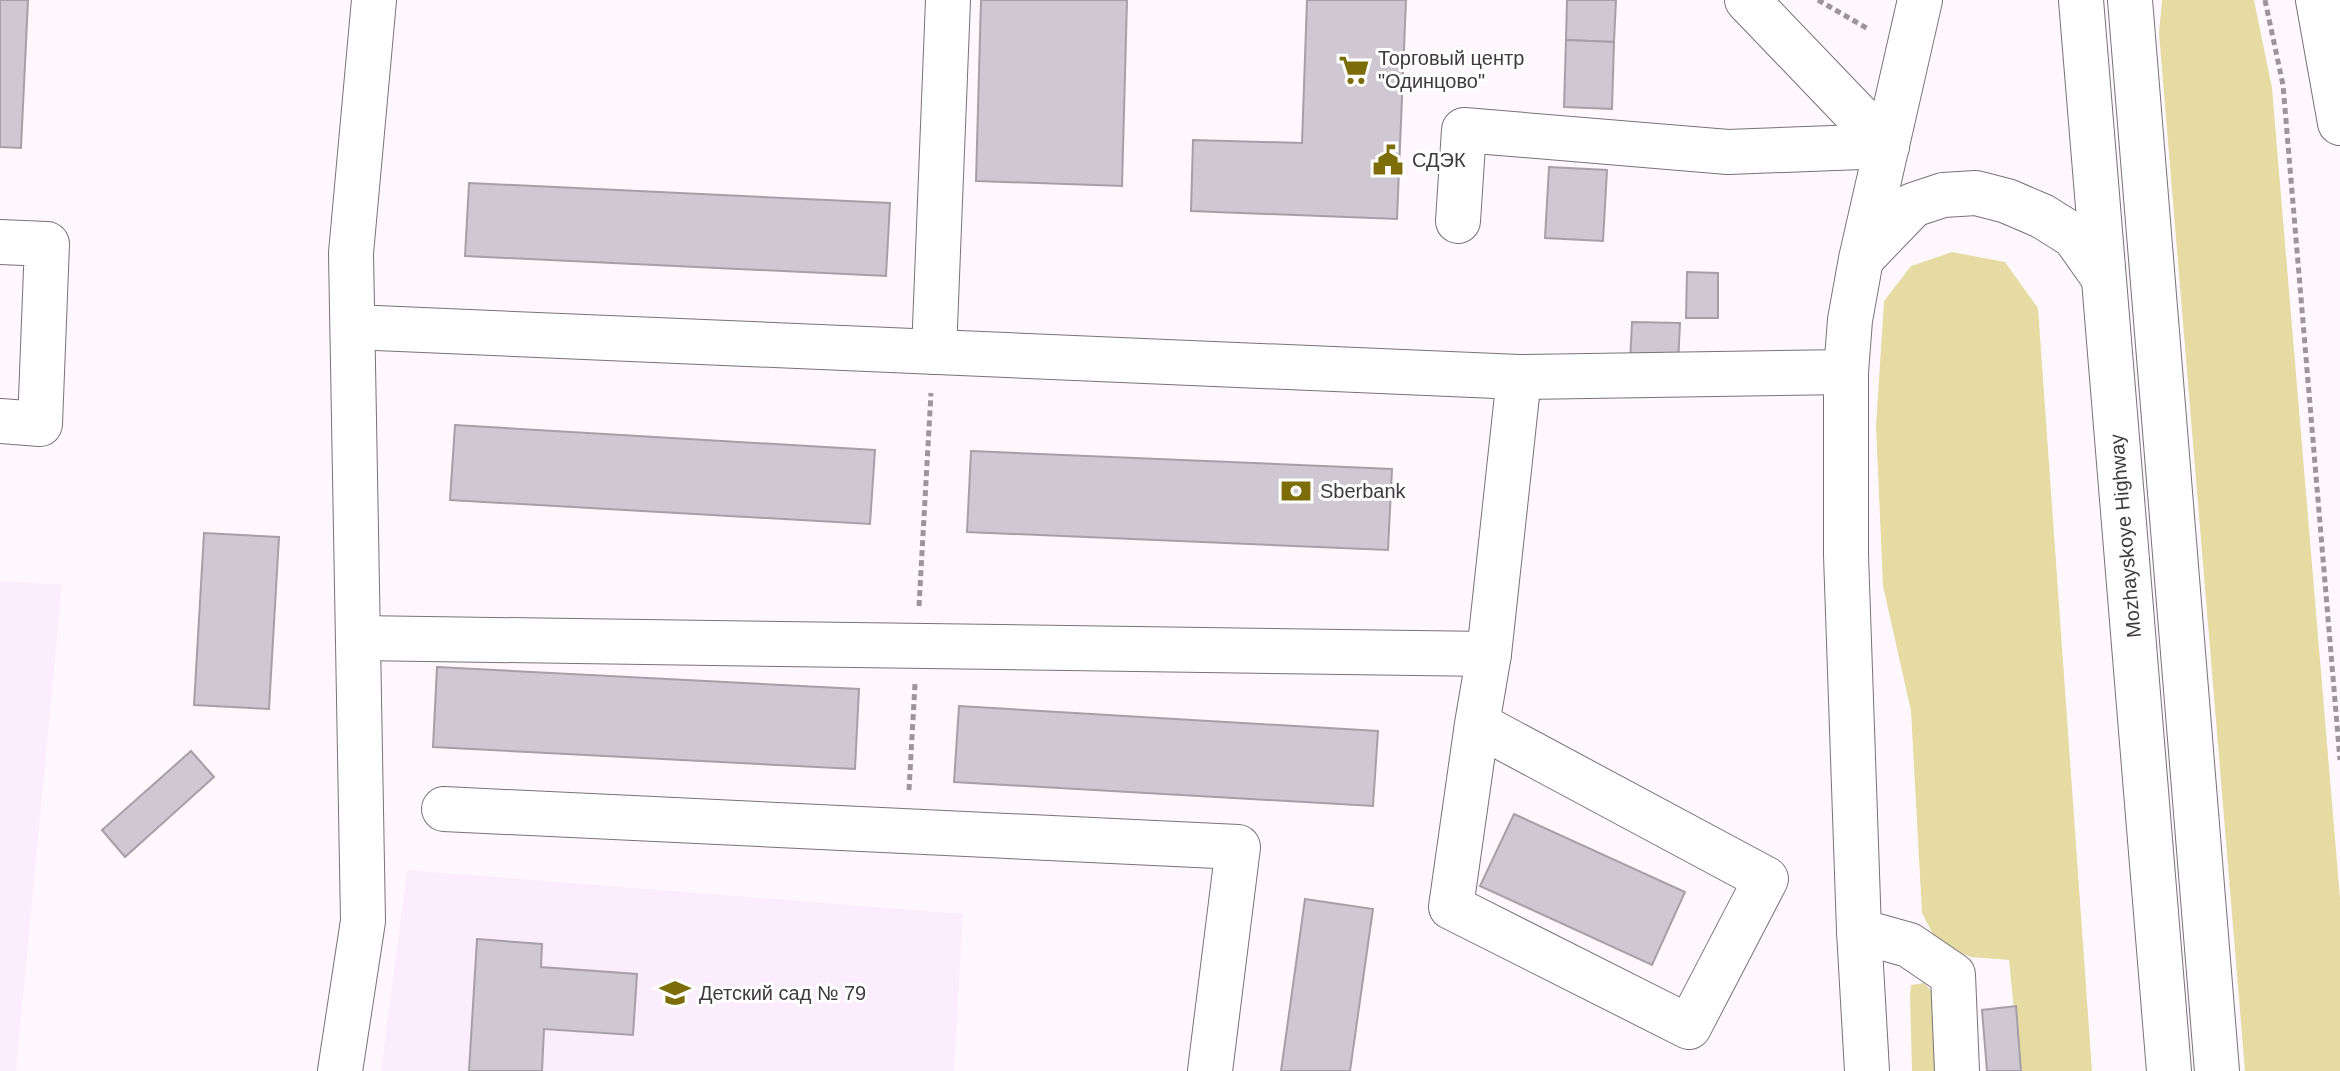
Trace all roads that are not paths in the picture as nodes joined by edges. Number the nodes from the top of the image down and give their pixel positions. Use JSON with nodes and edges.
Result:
{"nodes":[{"id":1,"x":374,"y":0,"type":"edge"},
{"id":2,"x":948,"y":0,"type":"edge"},
{"id":3,"x":1747,"y":0,"type":"edge"},
{"id":4,"x":1920,"y":0,"type":"edge"},
{"id":5,"x":2081,"y":0,"type":"edge"},
{"id":6,"x":2130,"y":0,"type":"edge"},
{"id":7,"x":2318,"y":0,"type":"edge"},
{"id":8,"x":2340,"y":123,"type":"edge"},
{"id":9,"x":1887,"y":146,"type":"junction"},
{"id":10,"x":1458,"y":221,"type":"dead end"},
{"id":11,"x":0,"y":242,"type":"edge"},
{"id":12,"x":1861,"y":259,"type":"junction"},
{"id":13,"x":2103,"y":277,"type":"junction"},
{"id":14,"x":353,"y":327,"type":"junction"},
{"id":15,"x":934,"y":352,"type":"junction"},
{"id":16,"x":1846,"y":372,"type":"junction"},
{"id":17,"x":1519,"y":377,"type":"junction"},
{"id":18,"x":0,"y":421,"type":"edge"},
{"id":19,"x":358,"y":638,"type":"junction"},
{"id":20,"x":1489,"y":654,"type":"junction"},
{"id":21,"x":1477,"y":724,"type":"junction"},
{"id":22,"x":444,"y":809,"type":"dead end"},
{"id":23,"x":1859,"y":931,"type":"junction"},
{"id":24,"x":340,"y":1071,"type":"edge"},
{"id":25,"x":1210,"y":1071,"type":"edge"},
{"id":26,"x":1867,"y":1071,"type":"edge"},
{"id":27,"x":1957,"y":1071,"type":"edge"},
{"id":28,"x":2169,"y":1071,"type":"edge"},
{"id":29,"x":2217,"y":1071,"type":"edge"}],
"edges":[{"from":1,"to":14,"type":"main road"},
{"from":2,"to":15,"type":"main road"},
{"from":3,"to":9,"type":"main road"},
{"from":4,"to":9,"type":"main road"},
{"from":5,"to":13,"type":"main road","name":"Mozhayskoye Highway"},
{"from":6,"to":29,"type":"main road"},
{"from":7,"to":8,"type":"main road"},
{"from":9,"to":10,"type":"main road"},
{"from":9,"to":12,"type":"main road"},
{"from":11,"to":18,"type":"main road"},
{"from":12,"to":13,"type":"main road"},
{"from":12,"to":16,"type":"main road"},
{"from":13,"to":28,"type":"main road","name":"Mozhayskoye Highway"},
{"from":14,"to":15,"type":"main road"},
{"from":14,"to":19,"type":"main road"},
{"from":15,"to":17,"type":"main road"},
{"from":16,"to":17,"type":"main road"},
{"from":16,"to":23,"type":"main road"},
{"from":17,"to":20,"type":"main road"},
{"from":19,"to":20,"type":"main road"},
{"from":19,"to":24,"type":"main road"},
{"from":20,"to":21,"type":"main road"},
{"from":21,"to":21,"type":"main road"},
{"from":22,"to":25,"type":"main road"},
{"from":23,"to":26,"type":"main road"},
{"from":23,"to":27,"type":"main road"}]}
